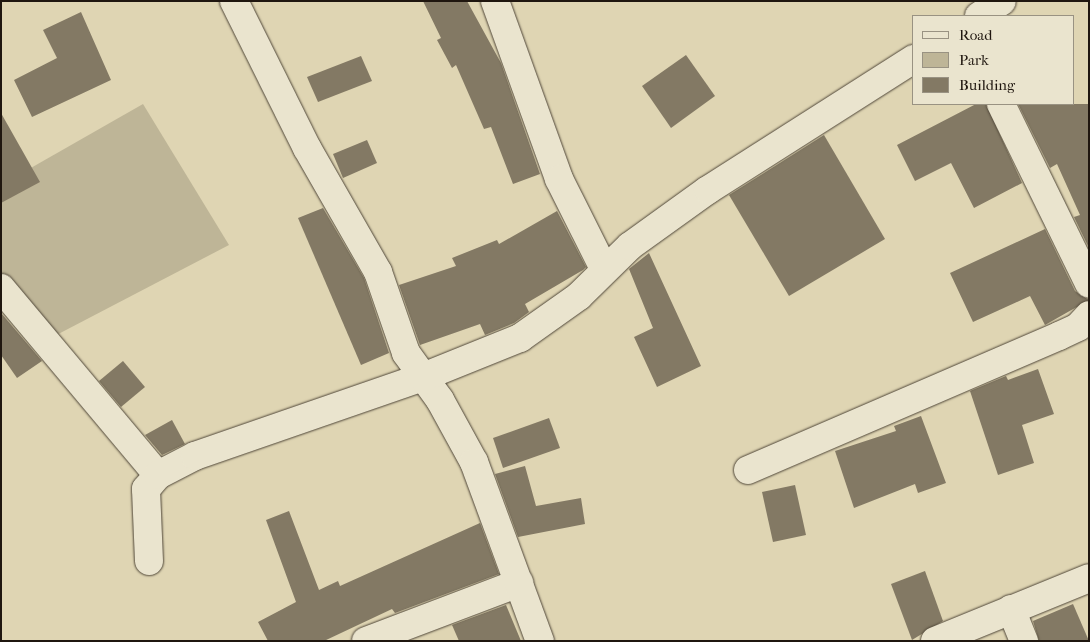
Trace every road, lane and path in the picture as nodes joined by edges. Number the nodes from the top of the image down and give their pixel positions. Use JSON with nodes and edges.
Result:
{"nodes":[{"id":1,"x":234,"y":1,"type":"edge"},
{"id":2,"x":495,"y":1,"type":"edge"},
{"id":3,"x":1002,"y":1,"type":"edge"},
{"id":4,"x":981,"y":15,"type":"edge"},
{"id":5,"x":912,"y":61,"type":"edge"},
{"id":6,"x":1000,"y":105,"type":"edge"},
{"id":7,"x":604,"y":269,"type":"junction"},
{"id":8,"x":1089,"y":284,"type":"edge"},
{"id":9,"x":1,"y":288,"type":"edge"},
{"id":10,"x":1089,"y":315,"type":"edge"},
{"id":11,"x":423,"y":377,"type":"junction"},
{"id":12,"x":748,"y":470,"type":"dead end"},
{"id":13,"x":158,"y":475,"type":"junction"},
{"id":14,"x":150,"y":561,"type":"dead end"},
{"id":15,"x":1089,"y":578,"type":"edge"},
{"id":16,"x":520,"y":583,"type":"junction"},
{"id":17,"x":1011,"y":610,"type":"junction"},
{"id":18,"x":366,"y":641,"type":"edge"},
{"id":19,"x":540,"y":641,"type":"edge"},
{"id":20,"x":935,"y":641,"type":"edge"},
{"id":21,"x":1024,"y":641,"type":"edge"}],
"edges":[{"from":1,"to":11,"type":"street"},
{"from":2,"to":7,"type":"street"},
{"from":3,"to":4,"type":"street"},
{"from":5,"to":7,"type":"street"},
{"from":6,"to":8,"type":"street"},
{"from":7,"to":11,"type":"street"},
{"from":9,"to":13,"type":"street"},
{"from":10,"to":12,"type":"street"},
{"from":11,"to":13,"type":"street"},
{"from":11,"to":16,"type":"street"},
{"from":13,"to":14,"type":"street"},
{"from":15,"to":17,"type":"street"},
{"from":16,"to":18,"type":"street"},
{"from":16,"to":19,"type":"street"},
{"from":17,"to":20,"type":"street"},
{"from":17,"to":21,"type":"street"}]}
